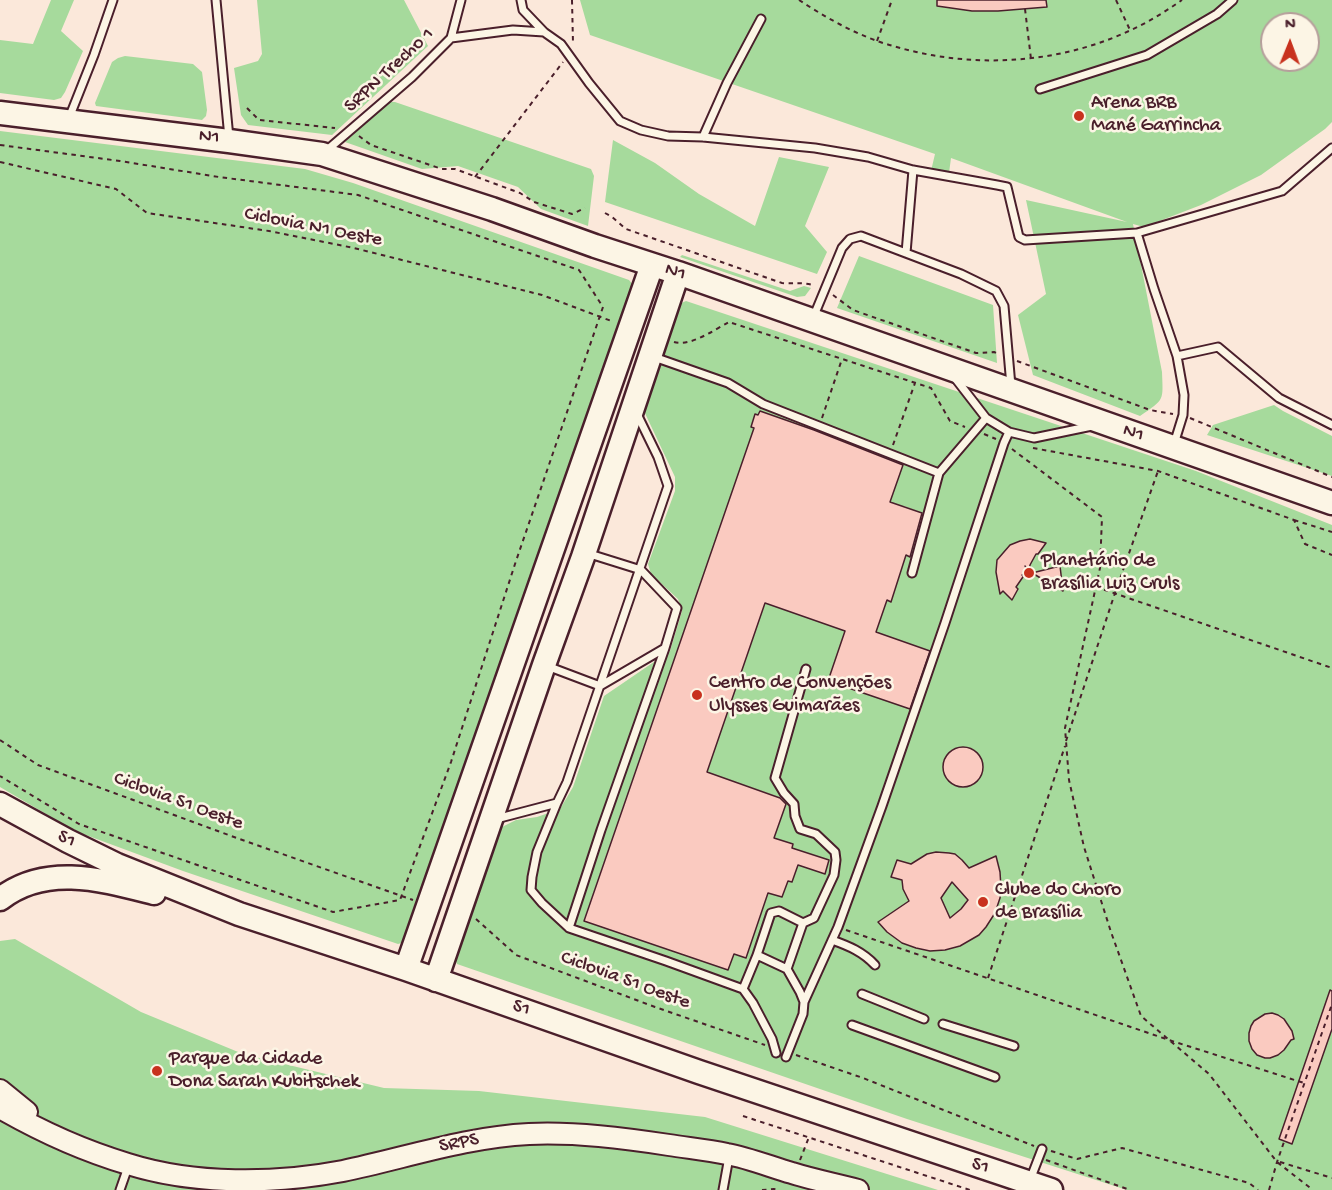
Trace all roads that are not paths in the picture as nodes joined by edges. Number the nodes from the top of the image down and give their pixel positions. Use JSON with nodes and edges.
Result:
{"nodes":[{"id":1,"x":114,"y":0,"type":"edge"},
{"id":2,"x":216,"y":0,"type":"edge"},
{"id":3,"x":461,"y":0,"type":"edge"},
{"id":4,"x":521,"y":0,"type":"edge"},
{"id":5,"x":1233,"y":0,"type":"edge"},
{"id":6,"x":760,"y":19,"type":"dead end"},
{"id":7,"x":544,"y":32,"type":"junction"},
{"id":8,"x":451,"y":38,"type":"junction"},
{"id":9,"x":1040,"y":89,"type":"dead end"},
{"id":10,"x":0,"y":112,"type":"edge"},
{"id":11,"x":68,"y":121,"type":"junction"},
{"id":12,"x":703,"y":137,"type":"junction"},
{"id":13,"x":229,"y":141,"type":"junction"},
{"id":14,"x":1332,"y":148,"type":"edge"},
{"id":15,"x":322,"y":154,"type":"junction"},
{"id":16,"x":913,"y":171,"type":"junction"},
{"id":17,"x":1137,"y":233,"type":"junction"},
{"id":18,"x":906,"y":253,"type":"junction"},
{"id":19,"x":652,"y":265,"type":"junction"},
{"id":20,"x":678,"y":273,"type":"junction"},
{"id":21,"x":812,"y":321,"type":"junction"},
{"id":22,"x":623,"y":336,"type":"junction"},
{"id":23,"x":650,"y":356,"type":"junction"},
{"id":24,"x":1177,"y":356,"type":"junction"},
{"id":25,"x":949,"y":370,"type":"junction"},
{"id":26,"x":1011,"y":392,"type":"junction"},
{"id":27,"x":633,"y":406,"type":"junction"},
{"id":28,"x":986,"y":418,"type":"junction"},
{"id":29,"x":1103,"y":424,"type":"junction"},
{"id":30,"x":1332,"y":425,"type":"edge"},
{"id":31,"x":1009,"y":432,"type":"junction"},
{"id":32,"x":1173,"y":448,"type":"junction"},
{"id":33,"x":939,"y":473,"type":"junction"},
{"id":34,"x":1332,"y":503,"type":"edge"},
{"id":35,"x":583,"y":557,"type":"junction"},
{"id":36,"x":640,"y":570,"type":"junction"},
{"id":37,"x":912,"y":573,"type":"dead end"},
{"id":38,"x":665,"y":648,"type":"junction"},
{"id":39,"x":544,"y":665,"type":"junction"},
{"id":40,"x":806,"y":669,"type":"dead end"},
{"id":41,"x":600,"y":686,"type":"junction"},
{"id":42,"x":557,"y":803,"type":"junction"},
{"id":43,"x":0,"y":804,"type":"edge"},
{"id":44,"x":491,"y":820,"type":"junction"},
{"id":45,"x":437,"y":881,"type":"junction"},
{"id":46,"x":467,"y":891,"type":"junction"},
{"id":47,"x":0,"y":899,"type":"edge"},
{"id":48,"x":239,"y":914,"type":"junction"},
{"id":49,"x":802,"y":923,"type":"junction"},
{"id":50,"x":569,"y":928,"type":"junction"},
{"id":51,"x":832,"y":940,"type":"junction"},
{"id":52,"x":757,"y":955,"type":"junction"},
{"id":53,"x":875,"y":965,"type":"dead end"},
{"id":54,"x":406,"y":969,"type":"junction"},
{"id":55,"x":787,"y":969,"type":"junction"},
{"id":56,"x":436,"y":980,"type":"junction"},
{"id":57,"x":743,"y":989,"type":"junction"},
{"id":58,"x":862,"y":994,"type":"dead end"},
{"id":59,"x":804,"y":1002,"type":"junction"},
{"id":60,"x":924,"y":1019,"type":"dead end"},
{"id":61,"x":943,"y":1024,"type":"dead end"},
{"id":62,"x":852,"y":1025,"type":"dead end"},
{"id":63,"x":1014,"y":1046,"type":"dead end"},
{"id":64,"x":775,"y":1051,"type":"road end"},
{"id":65,"x":786,"y":1055,"type":"road end"},
{"id":66,"x":995,"y":1077,"type":"dead end"},
{"id":67,"x":0,"y":1090,"type":"edge"},
{"id":68,"x":0,"y":1108,"type":"edge"},
{"id":69,"x":63,"y":1140,"type":"junction"},
{"id":70,"x":1042,"y":1149,"type":"road end"},
{"id":71,"x":729,"y":1154,"type":"junction"},
{"id":72,"x":129,"y":1165,"type":"junction"},
{"id":73,"x":1029,"y":1183,"type":"junction"},
{"id":74,"x":120,"y":1190,"type":"edge"},
{"id":75,"x":723,"y":1190,"type":"edge"},
{"id":76,"x":858,"y":1190,"type":"edge"},
{"id":77,"x":1051,"y":1190,"type":"edge"}],
"edges":[{"from":1,"to":11,"type":"lane"},
{"from":2,"to":13,"type":"lane"},
{"from":3,"to":8,"type":"lane","name":"SRPN Trecho 1"},
{"from":4,"to":7,"type":"lane"},
{"from":5,"to":9,"type":"lane"},
{"from":6,"to":12,"type":"lane"},
{"from":7,"to":8,"type":"lane"},
{"from":7,"to":12,"type":"lane"},
{"from":8,"to":15,"type":"lane","name":"SRPN Trecho 1"},
{"from":10,"to":11,"type":"highway","name":"N1"},
{"from":11,"to":13,"type":"highway","name":"N1"},
{"from":12,"to":16,"type":"lane"},
{"from":13,"to":15,"type":"highway","name":"N1"},
{"from":14,"to":17,"type":"lane"},
{"from":15,"to":19,"type":"highway","name":"N1"},
{"from":16,"to":17,"type":"lane"},
{"from":16,"to":18,"type":"lane"},
{"from":17,"to":24,"type":"lane"},
{"from":18,"to":21,"type":"lane"},
{"from":18,"to":26,"type":"lane"},
{"from":19,"to":20,"type":"highway","name":"N1"},
{"from":19,"to":22,"type":"highway"},
{"from":20,"to":21,"type":"highway","name":"N1"},
{"from":20,"to":23,"type":"highway"},
{"from":21,"to":25,"type":"highway","name":"N1"},
{"from":22,"to":23,"type":"highway"},
{"from":22,"to":45,"type":"highway"},
{"from":23,"to":27,"type":"highway"},
{"from":23,"to":33,"type":"lane"},
{"from":24,"to":30,"type":"lane"},
{"from":24,"to":32,"type":"lane"},
{"from":25,"to":26,"type":"highway","name":"N1"},
{"from":25,"to":28,"type":"lane"},
{"from":26,"to":29,"type":"highway","name":"N1"},
{"from":27,"to":35,"type":"highway"},
{"from":27,"to":36,"type":"lane"},
{"from":28,"to":31,"type":"lane"},
{"from":28,"to":33,"type":"lane"},
{"from":29,"to":31,"type":"lane"},
{"from":29,"to":32,"type":"highway","name":"N1"},
{"from":31,"to":51,"type":"lane"},
{"from":32,"to":34,"type":"highway","name":"N1"},
{"from":33,"to":37,"type":"lane"},
{"from":35,"to":36,"type":"lane"},
{"from":35,"to":39,"type":"highway"},
{"from":36,"to":38,"type":"lane"},
{"from":36,"to":41,"type":"lane"},
{"from":38,"to":41,"type":"lane"},
{"from":38,"to":50,"type":"lane"},
{"from":39,"to":41,"type":"lane"},
{"from":39,"to":44,"type":"highway"},
{"from":40,"to":49,"type":"lane"},
{"from":41,"to":42,"type":"lane"},
{"from":42,"to":44,"type":"lane"},
{"from":42,"to":50,"type":"lane"},
{"from":43,"to":48,"type":"highway","name":"S1"},
{"from":44,"to":46,"type":"highway"},
{"from":45,"to":46,"type":"highway"},
{"from":45,"to":54,"type":"highway"},
{"from":46,"to":56,"type":"highway"},
{"from":47,"to":48,"type":"highway"},
{"from":48,"to":54,"type":"highway","name":"S1"},
{"from":49,"to":52,"type":"lane"},
{"from":49,"to":55,"type":"lane"},
{"from":50,"to":57,"type":"lane"},
{"from":51,"to":53,"type":"lane"},
{"from":51,"to":59,"type":"lane"},
{"from":52,"to":55,"type":"lane"},
{"from":52,"to":57,"type":"lane"},
{"from":54,"to":56,"type":"highway","name":"S1"},
{"from":55,"to":59,"type":"lane"},
{"from":56,"to":73,"type":"highway","name":"S1"},
{"from":57,"to":64,"type":"lane"},
{"from":58,"to":60,"type":"lane"},
{"from":59,"to":65,"type":"lane"},
{"from":61,"to":63,"type":"lane"},
{"from":62,"to":66,"type":"lane"},
{"from":67,"to":69,"type":"main road","name":"SRPS"},
{"from":68,"to":69,"type":"main road","name":"SRPS"},
{"from":69,"to":72,"type":"main road","name":"SRPS"},
{"from":70,"to":73,"type":"lane"},
{"from":71,"to":72,"type":"main road","name":"SRPS"},
{"from":71,"to":75,"type":"lane"},
{"from":71,"to":76,"type":"main road","name":"SRPS"},
{"from":72,"to":74,"type":"lane"},
{"from":73,"to":77,"type":"highway","name":"S1"}]}
